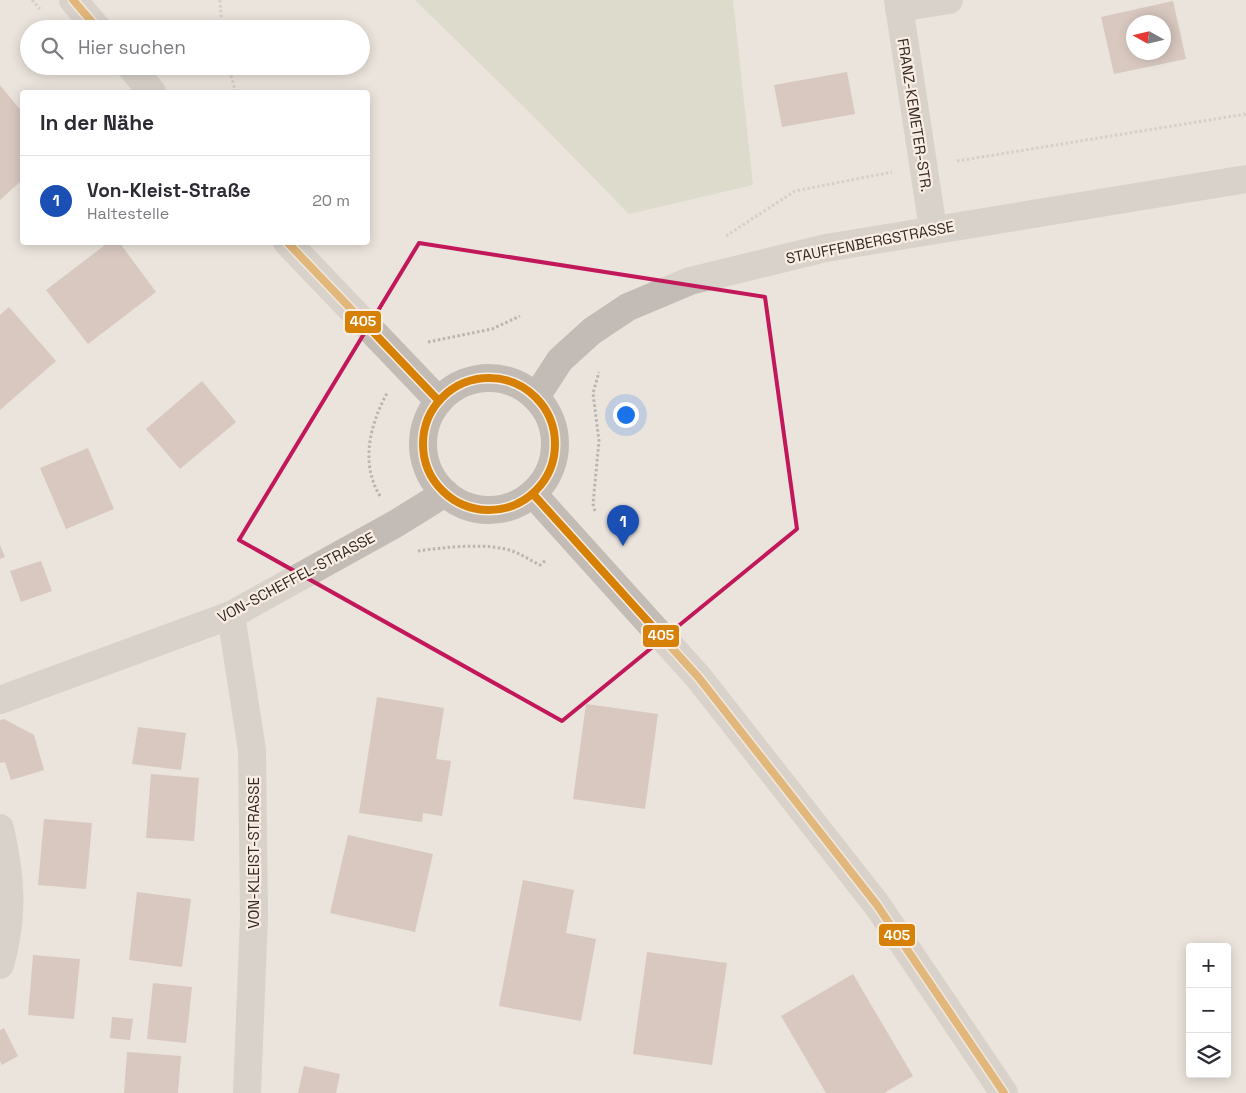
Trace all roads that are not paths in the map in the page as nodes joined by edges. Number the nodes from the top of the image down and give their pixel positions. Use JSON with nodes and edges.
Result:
{"nodes":[{"id":1,"x":73,"y":0,"type":"edge"},
{"id":2,"x":949,"y":0,"type":"edge"},
{"id":3,"x":898,"y":4,"type":"edge"},
{"id":4,"x":90,"y":20,"type":"edge"},
{"id":5,"x":138,"y":75,"type":"edge"},
{"id":6,"x":150,"y":90,"type":"edge"},
{"id":7,"x":1246,"y":179,"type":"edge"},
{"id":8,"x":932,"y":229,"type":"junction"},
{"id":9,"x":290,"y":245,"type":"edge"},
{"id":10,"x":536,"y":397,"type":"junction"},
{"id":11,"x":438,"y":401,"type":"junction"},
{"id":12,"x":445,"y":493,"type":"junction"},
{"id":13,"x":533,"y":494,"type":"junction"},
{"id":14,"x":231,"y":615,"type":"junction"},
{"id":15,"x":0,"y":700,"type":"edge"},
{"id":16,"x":0,"y":828,"type":"edge"},
{"id":17,"x":0,"y":965,"type":"edge"},
{"id":18,"x":247,"y":1093,"type":"edge"},
{"id":19,"x":1004,"y":1093,"type":"edge"}],
"edges":[{"from":1,"to":4,"type":"street"},
{"from":2,"to":3,"type":"street"},
{"from":3,"to":8,"type":"street","name":"FRANZ-KEMETER-STR."},
{"from":5,"to":6,"type":"street"},
{"from":7,"to":8,"type":"street","name":"STAUFFENBERGSTRASSE"},
{"from":8,"to":10,"type":"street","name":"STAUFFENBERGSTRASSE"},
{"from":9,"to":11,"type":"street"},
{"from":10,"to":11,"type":"street"},
{"from":10,"to":13,"type":"street"},
{"from":11,"to":12,"type":"street"},
{"from":12,"to":13,"type":"street"},
{"from":12,"to":14,"type":"street","name":"VON-SCHEFFEL-STRASSE"},
{"from":13,"to":19,"type":"street"},
{"from":14,"to":15,"type":"street","name":"VON-SCHEFFEL-STRASSE"},
{"from":14,"to":18,"type":"street","name":"VON-KLEIST-STRASSE"},
{"from":16,"to":17,"type":"street"}]}
